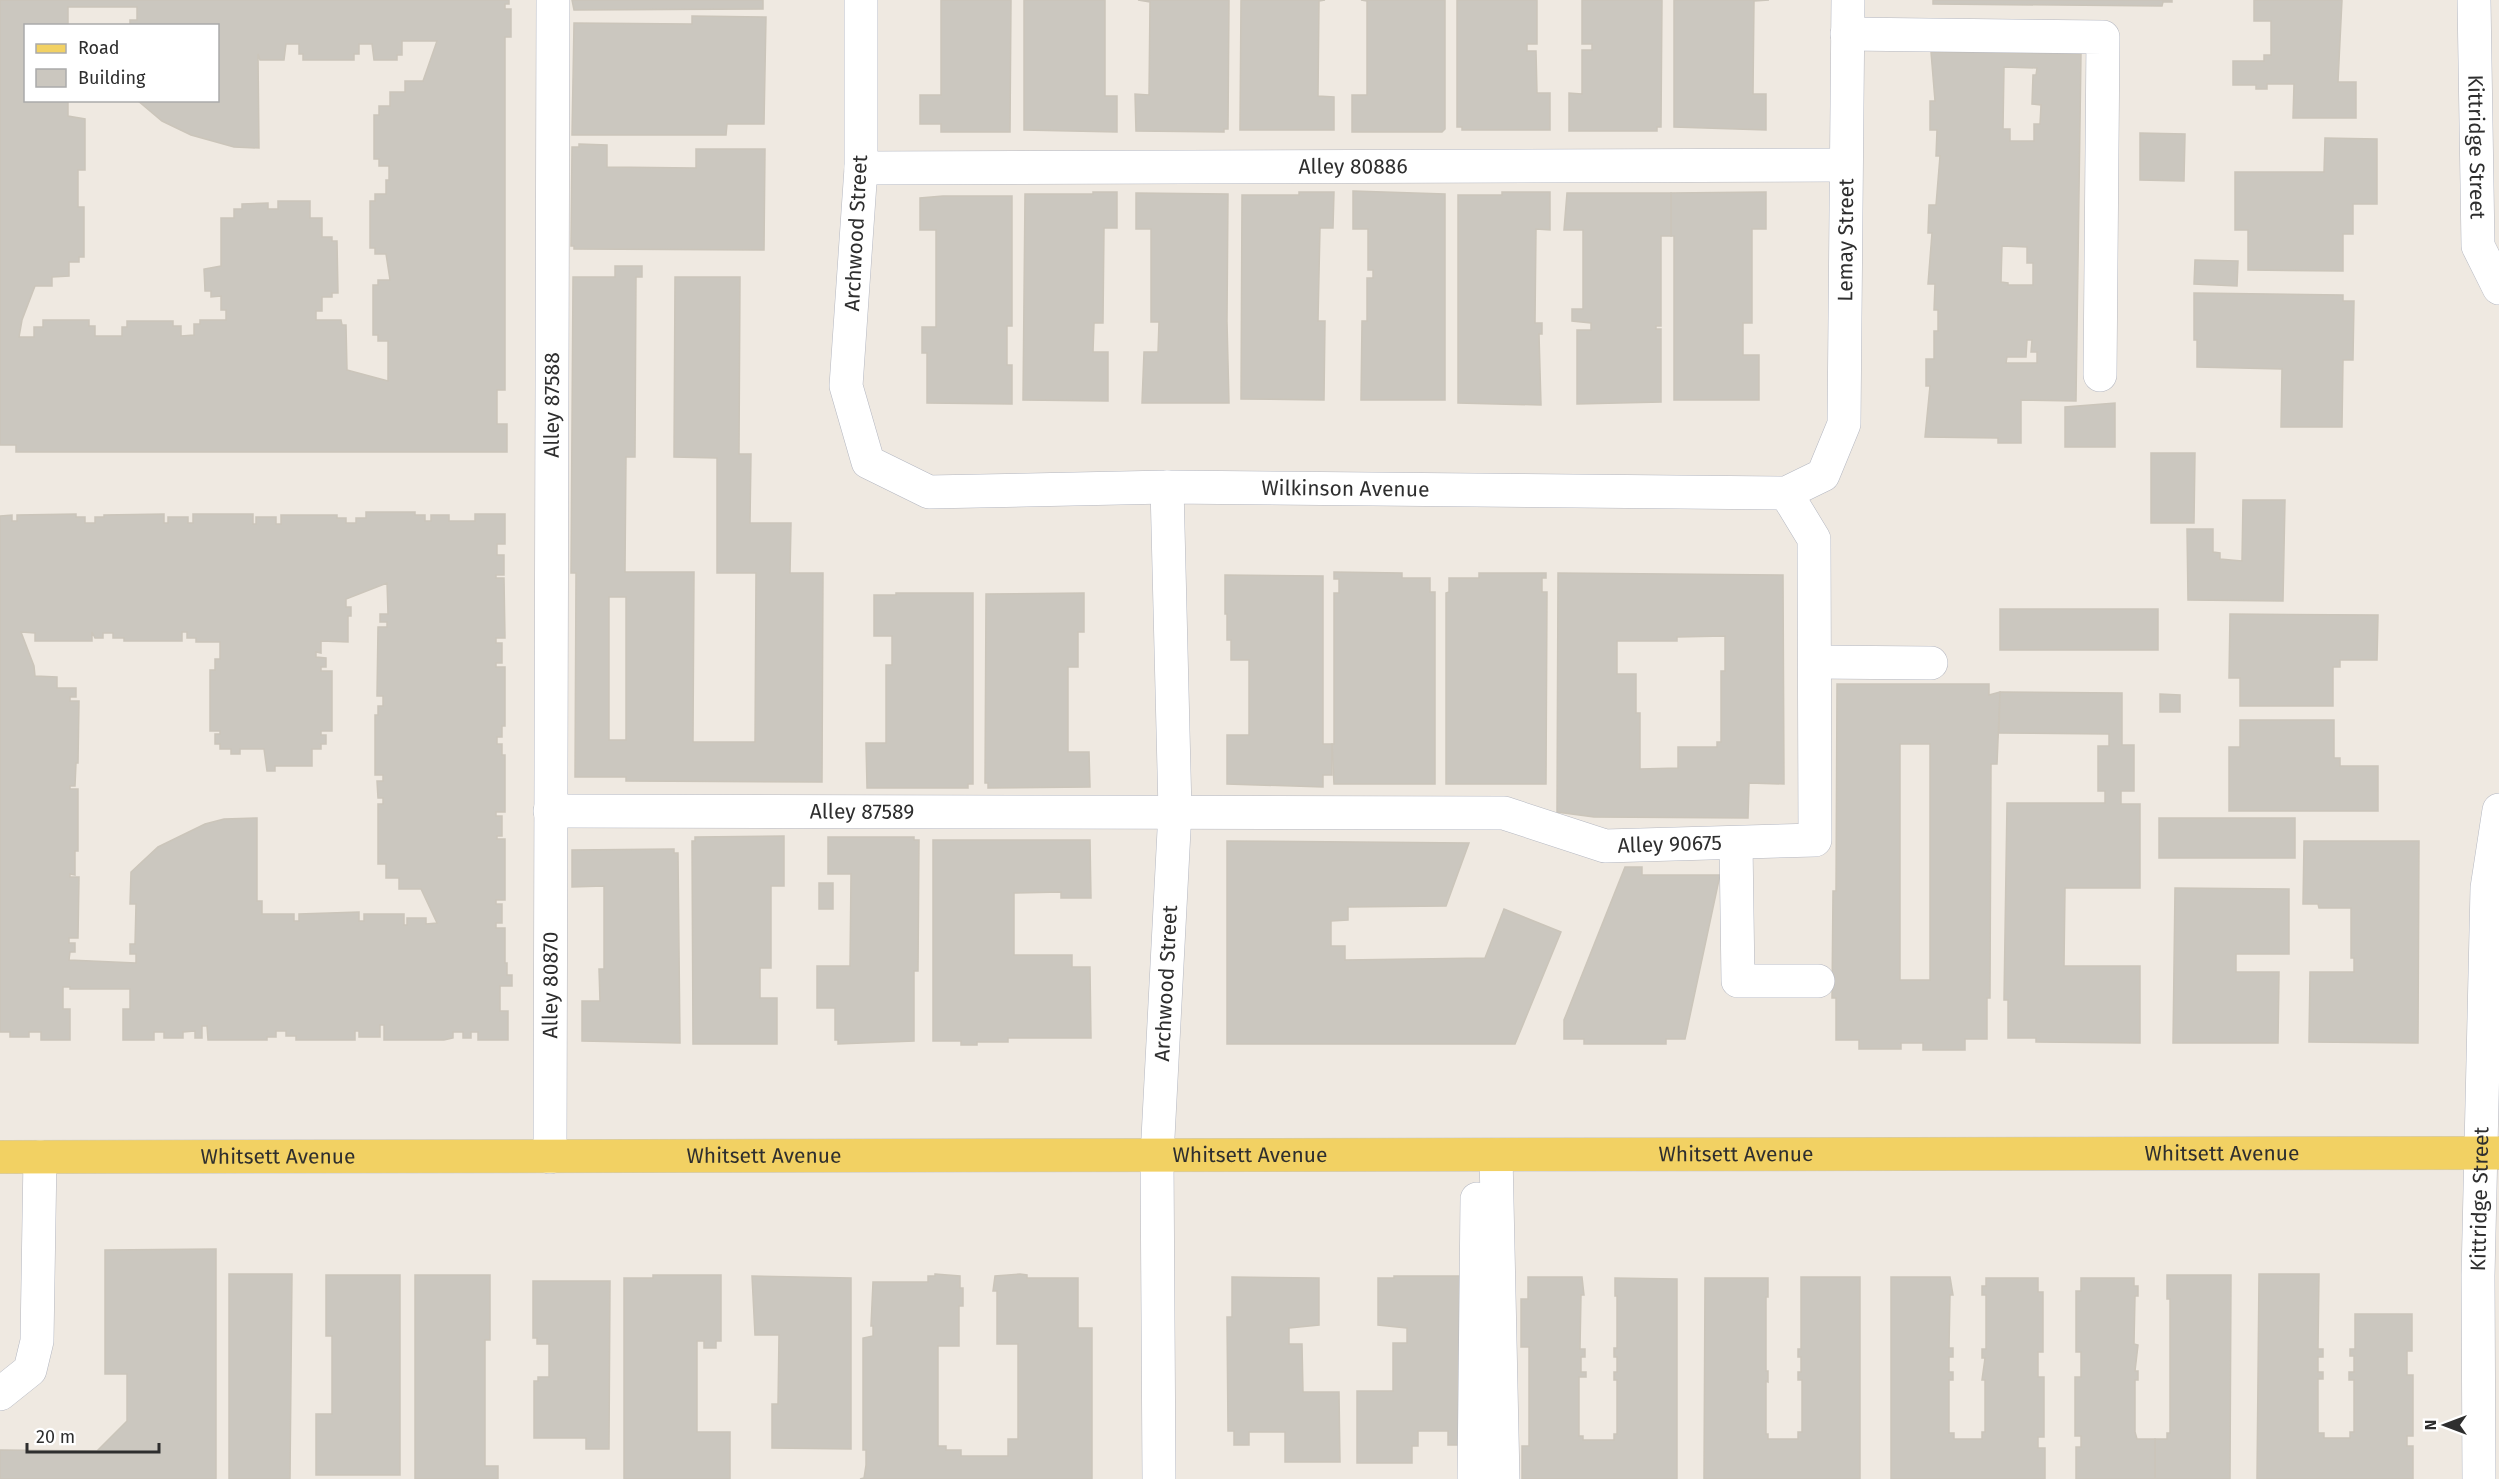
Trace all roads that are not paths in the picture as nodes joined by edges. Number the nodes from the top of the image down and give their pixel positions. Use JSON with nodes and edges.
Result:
{"nodes":[{"id":1,"x":553,"y":0,"type":"edge"},
{"id":2,"x":861,"y":0,"type":"edge"},
{"id":3,"x":1848,"y":0,"type":"edge"},
{"id":4,"x":2474,"y":0,"type":"edge"},
{"id":5,"x":1847,"y":33,"type":"junction"},
{"id":6,"x":1845,"y":165,"type":"junction"},
{"id":7,"x":861,"y":168,"type":"junction"},
{"id":8,"x":2499,"y":288,"type":"edge"},
{"id":9,"x":2100,"y":375,"type":"dead end"},
{"id":10,"x":868,"y":462,"type":"joint"},
{"id":11,"x":1823,"y":475,"type":"joint"},
{"id":12,"x":1167,"y":488,"type":"junction"},
{"id":13,"x":1786,"y":493,"type":"junction"},
{"id":14,"x":1815,"y":662,"type":"junction"},
{"id":15,"x":1931,"y":663,"type":"dead end"},
{"id":16,"x":2499,"y":810,"type":"edge"},
{"id":17,"x":550,"y":811,"type":"junction"},
{"id":18,"x":1175,"y":811,"type":"junction"},
{"id":19,"x":1736,"y":843,"type":"junction"},
{"id":20,"x":1818,"y":981,"type":"dead end"},
{"id":21,"x":2490,"y":1153,"type":"edge"},
{"id":22,"x":1488,"y":1155,"type":"junction"},
{"id":23,"x":0,"y":1157,"type":"edge"},
{"id":24,"x":40,"y":1157,"type":"junction"},
{"id":25,"x":550,"y":1157,"type":"junction"},
{"id":26,"x":1157,"y":1157,"type":"junction"},
{"id":27,"x":2489,"y":1276,"type":"edge"},
{"id":28,"x":0,"y":1394,"type":"edge"},
{"id":29,"x":1159,"y":1479,"type":"edge"},
{"id":30,"x":1474,"y":1479,"type":"edge"},
{"id":31,"x":1503,"y":1479,"type":"edge"},
{"id":32,"x":2479,"y":1479,"type":"edge"}],
"edges":[{"from":1,"to":17,"type":"street","name":"Alley 87588"},
{"from":2,"to":7,"type":"street","name":"Archwood Street"},
{"from":3,"to":5,"type":"street","name":"Lemay Street"},
{"from":4,"to":8,"type":"street","name":"Kittridge Street"},
{"from":5,"to":6,"type":"street","name":"Lemay Street"},
{"from":5,"to":9,"type":"street"},
{"from":6,"to":7,"type":"street","name":"Alley 80886"},
{"from":6,"to":11,"type":"street","name":"Lemay Street"},
{"from":7,"to":10,"type":"street","name":"Archwood Street"},
{"from":10,"to":12,"type":"street","name":"Wilkinson Avenue"},
{"from":11,"to":13,"type":"street","name":"Wilkinson Avenue"},
{"from":12,"to":13,"type":"street","name":"Wilkinson Avenue"},
{"from":12,"to":18,"type":"street","name":"Archwood Street"},
{"from":13,"to":14,"type":"street","name":"Alley 90675"},
{"from":14,"to":15,"type":"street"},
{"from":14,"to":19,"type":"street","name":"Alley 90675"},
{"from":16,"to":21,"type":"street","name":"Kittridge Street"},
{"from":17,"to":18,"type":"street","name":"Alley 87589"},
{"from":17,"to":25,"type":"street","name":"Alley 80870"},
{"from":18,"to":19,"type":"street","name":"Alley 90675"},
{"from":18,"to":26,"type":"street","name":"Archwood Street"},
{"from":19,"to":20,"type":"street"},
{"from":21,"to":22,"type":"main road","name":"Whitsett Avenue"},
{"from":21,"to":27,"type":"street","name":"Kittridge Street"},
{"from":22,"to":26,"type":"main road","name":"Whitsett Avenue"},
{"from":22,"to":30,"type":"street"},
{"from":22,"to":31,"type":"street"},
{"from":23,"to":24,"type":"main road","name":"Whitsett Avenue"},
{"from":24,"to":25,"type":"main road","name":"Whitsett Avenue"},
{"from":24,"to":28,"type":"street"},
{"from":25,"to":26,"type":"main road","name":"Whitsett Avenue"},
{"from":26,"to":29,"type":"street","name":"Archwood Street"},
{"from":27,"to":32,"type":"street","name":"Kittridge Street"}]}
